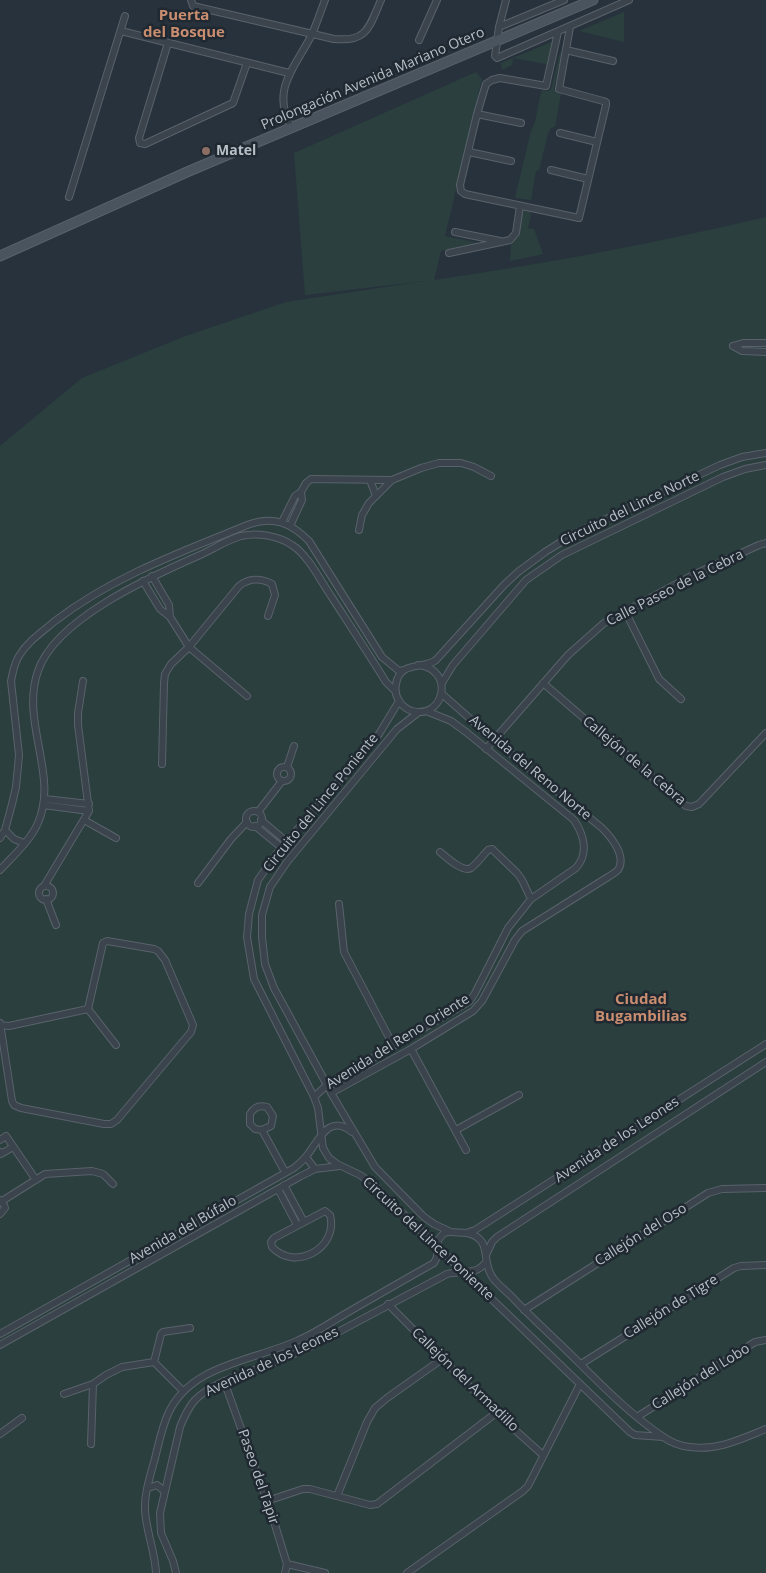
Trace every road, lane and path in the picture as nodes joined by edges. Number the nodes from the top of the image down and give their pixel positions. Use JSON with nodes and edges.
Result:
{"nodes":[{"id":1,"x":325,"y":0,"type":"edge"},
{"id":2,"x":381,"y":0,"type":"edge"},
{"id":3,"x":437,"y":0,"type":"edge"},
{"id":4,"x":506,"y":0,"type":"edge"},
{"id":5,"x":564,"y":0,"type":"edge"},
{"id":6,"x":592,"y":0,"type":"edge"},
{"id":7,"x":629,"y":0,"type":"edge"},
{"id":8,"x":191,"y":1,"type":"edge"},
{"id":9,"x":125,"y":16,"type":"dead end"},
{"id":10,"x":499,"y":27,"type":"junction"},
{"id":11,"x":570,"y":27,"type":"junction"},
{"id":12,"x":121,"y":32,"type":"junction"},
{"id":13,"x":558,"y":32,"type":"junction"},
{"id":14,"x":312,"y":33,"type":"junction"},
{"id":15,"x":419,"y":40,"type":"dead end"},
{"id":16,"x":497,"y":42,"type":"junction"},
{"id":17,"x":168,"y":43,"type":"junction"},
{"id":18,"x":566,"y":50,"type":"junction"},
{"id":19,"x":613,"y":61,"type":"dead end"},
{"id":20,"x":247,"y":63,"type":"junction"},
{"id":21,"x":289,"y":74,"type":"junction"},
{"id":22,"x":477,"y":114,"type":"junction"},
{"id":23,"x":521,"y":123,"type":"dead end"},
{"id":24,"x":292,"y":128,"type":"junction"},
{"id":25,"x":560,"y":133,"type":"dead end"},
{"id":26,"x":597,"y":142,"type":"junction"},
{"id":27,"x":468,"y":152,"type":"junction"},
{"id":28,"x":511,"y":161,"type":"dead end"},
{"id":29,"x":551,"y":170,"type":"dead end"},
{"id":30,"x":588,"y":180,"type":"junction"},
{"id":31,"x":69,"y":197,"type":"dead end"},
{"id":32,"x":520,"y":206,"type":"junction"},
{"id":33,"x":455,"y":232,"type":"dead end"},
{"id":34,"x":503,"y":242,"type":"junction"},
{"id":35,"x":449,"y":253,"type":"dead end"},
{"id":36,"x":0,"y":256,"type":"edge"},
{"id":37,"x":766,"y":344,"type":"edge"},
{"id":38,"x":766,"y":352,"type":"edge"},
{"id":39,"x":766,"y":453,"type":"edge"},
{"id":40,"x":766,"y":465,"type":"edge"},
{"id":41,"x":492,"y":476,"type":"dead end"},
{"id":42,"x":370,"y":480,"type":"junction"},
{"id":43,"x":392,"y":480,"type":"junction"},
{"id":44,"x":301,"y":492,"type":"junction"},
{"id":45,"x":376,"y":496,"type":"junction"},
{"id":46,"x":282,"y":522,"type":"junction"},
{"id":47,"x":290,"y":526,"type":"junction"},
{"id":48,"x":359,"y":530,"type":"dead end"},
{"id":49,"x":766,"y":543,"type":"edge"},
{"id":50,"x":152,"y":576,"type":"junction"},
{"id":51,"x":143,"y":581,"type":"junction"},
{"id":52,"x":625,"y":612,"type":"junction"},
{"id":53,"x":268,"y":616,"type":"dead end"},
{"id":54,"x":170,"y":617,"type":"junction"},
{"id":55,"x":189,"y":647,"type":"junction"},
{"id":56,"x":418,"y":665,"type":"junction"},
{"id":57,"x":404,"y":670,"type":"junction"},
{"id":58,"x":83,"y":681,"type":"dead end"},
{"id":59,"x":442,"y":683,"type":"junction"},
{"id":60,"x":543,"y":683,"type":"junction"},
{"id":61,"x":396,"y":692,"type":"junction"},
{"id":62,"x":442,"y":694,"type":"junction"},
{"id":63,"x":247,"y":696,"type":"dead end"},
{"id":64,"x":681,"y":699,"type":"dead end"},
{"id":65,"x":399,"y":701,"type":"junction"},
{"id":66,"x":422,"y":711,"type":"junction"},
{"id":67,"x":766,"y":733,"type":"edge"},
{"id":68,"x":493,"y":740,"type":"junction"},
{"id":69,"x":294,"y":746,"type":"dead end"},
{"id":70,"x":486,"y":749,"type":"junction"},
{"id":71,"x":162,"y":764,"type":"dead end"},
{"id":72,"x":44,"y":802,"type":"junction"},
{"id":73,"x":571,"y":802,"type":"junction"},
{"id":74,"x":89,"y":808,"type":"junction"},
{"id":75,"x":563,"y":811,"type":"junction"},
{"id":76,"x":258,"y":812,"type":"junction"},
{"id":77,"x":84,"y":820,"type":"junction"},
{"id":78,"x":261,"y":820,"type":"junction"},
{"id":79,"x":574,"y":820,"type":"joint"},
{"id":80,"x":246,"y":822,"type":"junction"},
{"id":81,"x":255,"y":826,"type":"junction"},
{"id":82,"x":5,"y":830,"type":"junction"},
{"id":83,"x":0,"y":838,"type":"edge"},
{"id":84,"x":116,"y":838,"type":"dead end"},
{"id":85,"x":287,"y":842,"type":"junction"},
{"id":86,"x":24,"y":843,"type":"junction"},
{"id":87,"x":617,"y":845,"type":"joint"},
{"id":88,"x":282,"y":848,"type":"junction"},
{"id":89,"x":440,"y":852,"type":"dead end"},
{"id":90,"x":0,"y":870,"type":"edge"},
{"id":91,"x":198,"y":883,"type":"dead end"},
{"id":92,"x":531,"y":899,"type":"junction"},
{"id":93,"x":339,"y":904,"type":"dead end"},
{"id":94,"x":56,"y":925,"type":"dead end"},
{"id":95,"x":88,"y":1009,"type":"junction"},
{"id":96,"x":0,"y":1027,"type":"edge"},
{"id":97,"x":766,"y":1044,"type":"edge"},
{"id":98,"x":116,"y":1045,"type":"dead end"},
{"id":99,"x":393,"y":1045,"type":"junction"},
{"id":100,"x":410,"y":1049,"type":"junction"},
{"id":101,"x":765,"y":1064,"type":"edge"},
{"id":102,"x":327,"y":1085,"type":"junction"},
{"id":103,"x":331,"y":1093,"type":"junction"},
{"id":104,"x":520,"y":1095,"type":"dead end"},
{"id":105,"x":314,"y":1097,"type":"junction"},
{"id":106,"x":262,"y":1130,"type":"dead end"},
{"id":107,"x":456,"y":1130,"type":"junction"},
{"id":108,"x":321,"y":1134,"type":"junction"},
{"id":109,"x":355,"y":1136,"type":"junction"},
{"id":110,"x":0,"y":1140,"type":"edge"},
{"id":111,"x":13,"y":1147,"type":"junction"},
{"id":112,"x":466,"y":1150,"type":"dead end"},
{"id":113,"x":0,"y":1152,"type":"edge"},
{"id":114,"x":306,"y":1157,"type":"junction"},
{"id":115,"x":341,"y":1166,"type":"junction"},
{"id":116,"x":315,"y":1169,"type":"junction"},
{"id":117,"x":285,"y":1172,"type":"junction"},
{"id":118,"x":36,"y":1180,"type":"junction"},
{"id":119,"x":113,"y":1184,"type":"dead end"},
{"id":120,"x":281,"y":1187,"type":"junction"},
{"id":121,"x":766,"y":1188,"type":"edge"},
{"id":122,"x":1,"y":1201,"type":"edge"},
{"id":123,"x":0,"y":1214,"type":"edge"},
{"id":124,"x":304,"y":1222,"type":"junction"},
{"id":125,"x":297,"y":1225,"type":"junction"},
{"id":126,"x":451,"y":1232,"type":"junction"},
{"id":127,"x":466,"y":1233,"type":"junction"},
{"id":128,"x":436,"y":1246,"type":"junction"},
{"id":129,"x":487,"y":1253,"type":"junction"},
{"id":130,"x":486,"y":1262,"type":"junction"},
{"id":131,"x":126,"y":1263,"type":"junction"},
{"id":132,"x":766,"y":1265,"type":"edge"},
{"id":133,"x":130,"y":1271,"type":"junction"},
{"id":134,"x":464,"y":1272,"type":"junction"},
{"id":135,"x":388,"y":1304,"type":"junction"},
{"id":136,"x":524,"y":1310,"type":"junction"},
{"id":137,"x":190,"y":1328,"type":"dead end"},
{"id":138,"x":0,"y":1334,"type":"edge"},
{"id":139,"x":766,"y":1340,"type":"edge"},
{"id":140,"x":0,"y":1345,"type":"edge"},
{"id":141,"x":442,"y":1360,"type":"junction"},
{"id":142,"x":154,"y":1362,"type":"junction"},
{"id":143,"x":581,"y":1364,"type":"junction"},
{"id":144,"x":196,"y":1380,"type":"junction"},
{"id":145,"x":224,"y":1381,"type":"junction"},
{"id":146,"x":92,"y":1384,"type":"junction"},
{"id":147,"x":580,"y":1384,"type":"junction"},
{"id":148,"x":183,"y":1391,"type":"junction"},
{"id":149,"x":205,"y":1392,"type":"junction"},
{"id":150,"x":64,"y":1394,"type":"dead end"},
{"id":151,"x":496,"y":1413,"type":"junction"},
{"id":152,"x":637,"y":1417,"type":"junction"},
{"id":153,"x":22,"y":1418,"type":"dead end"},
{"id":154,"x":766,"y":1429,"type":"edge"},
{"id":155,"x":0,"y":1434,"type":"edge"},
{"id":156,"x":663,"y":1437,"type":"junction"},
{"id":157,"x":91,"y":1444,"type":"dead end"},
{"id":158,"x":543,"y":1455,"type":"junction"},
{"id":159,"x":148,"y":1488,"type":"junction"},
{"id":160,"x":164,"y":1491,"type":"junction"},
{"id":161,"x":336,"y":1496,"type":"junction"},
{"id":162,"x":268,"y":1501,"type":"junction"},
{"id":163,"x":287,"y":1564,"type":"junction"},
{"id":164,"x":156,"y":1573,"type":"edge"},
{"id":165,"x":176,"y":1573,"type":"edge"},
{"id":166,"x":285,"y":1573,"type":"edge"},
{"id":167,"x":325,"y":1573,"type":"edge"},
{"id":168,"x":407,"y":1573,"type":"edge"}],
"edges":[{"from":1,"to":14,"type":"street"},
{"from":2,"to":14,"type":"street"},
{"from":3,"to":15,"type":"street"},
{"from":4,"to":10,"type":"street"},
{"from":5,"to":10,"type":"street"},
{"from":6,"to":16,"type":"street","name":"Prolongación Avenida Mariano Otero"},
{"from":7,"to":11,"type":"street"},
{"from":8,"to":14,"type":"street"},
{"from":9,"to":12,"type":"street"},
{"from":10,"to":16,"type":"street"},
{"from":11,"to":13,"type":"street"},
{"from":11,"to":18,"type":"street"},
{"from":12,"to":17,"type":"street"},
{"from":12,"to":31,"type":"street"},
{"from":13,"to":16,"type":"street"},
{"from":13,"to":22,"type":"street"},
{"from":14,"to":21,"type":"street"},
{"from":16,"to":24,"type":"street","name":"Prolongación Avenida Mariano Otero"},
{"from":17,"to":20,"type":"street"},
{"from":17,"to":20,"type":"street"},
{"from":18,"to":19,"type":"street"},
{"from":18,"to":26,"type":"street"},
{"from":20,"to":21,"type":"street"},
{"from":21,"to":24,"type":"street"},
{"from":22,"to":23,"type":"street"},
{"from":22,"to":27,"type":"street"},
{"from":24,"to":36,"type":"street","name":"Prolongación Avenida Mariano Otero"},
{"from":25,"to":26,"type":"street"},
{"from":26,"to":30,"type":"street"},
{"from":27,"to":28,"type":"street"},
{"from":27,"to":32,"type":"street"},
{"from":29,"to":30,"type":"street"},
{"from":30,"to":32,"type":"street"},
{"from":32,"to":34,"type":"street"},
{"from":33,"to":34,"type":"street"},
{"from":34,"to":35,"type":"street"},
{"from":37,"to":38,"type":"street"},
{"from":39,"to":56,"type":"street","name":"Circuito del Lince Norte"},
{"from":40,"to":59,"type":"street","name":"Circuito del Lince Norte"},
{"from":41,"to":43,"type":"street"},
{"from":42,"to":43,"type":"street"},
{"from":42,"to":44,"type":"street"},
{"from":42,"to":45,"type":"street"},
{"from":43,"to":45,"type":"street"},
{"from":44,"to":46,"type":"street"},
{"from":44,"to":47,"type":"street"},
{"from":45,"to":48,"type":"street"},
{"from":46,"to":47,"type":"street"},
{"from":46,"to":82,"type":"street"},
{"from":47,"to":57,"type":"street"},
{"from":49,"to":52,"type":"street","name":"Calle Paseo de la Cebra"},
{"from":50,"to":51,"type":"street"},
{"from":50,"to":54,"type":"street"},
{"from":50,"to":61,"type":"street"},
{"from":51,"to":54,"type":"street"},
{"from":51,"to":72,"type":"street"},
{"from":52,"to":60,"type":"street","name":"Calle Paseo de la Cebra"},
{"from":52,"to":64,"type":"street"},
{"from":53,"to":55,"type":"street"},
{"from":54,"to":55,"type":"street"},
{"from":55,"to":63,"type":"street"},
{"from":55,"to":71,"type":"street"},
{"from":56,"to":57,"type":"street"},
{"from":56,"to":59,"type":"street"},
{"from":57,"to":61,"type":"street"},
{"from":58,"to":74,"type":"street"},
{"from":59,"to":62,"type":"street"},
{"from":60,"to":67,"type":"street","name":"Callejón de la Cebra"},
{"from":60,"to":68,"type":"street","name":"Calle Paseo de la Cebra"},
{"from":61,"to":65,"type":"street"},
{"from":62,"to":66,"type":"street"},
{"from":62,"to":68,"type":"street","name":"Avenida del Reno Norte"},
{"from":65,"to":66,"type":"street"},
{"from":65,"to":85,"type":"street","name":"Circuito del Lince Poniente"},
{"from":66,"to":70,"type":"street","name":"Avenida del Reno Norte"},
{"from":66,"to":102,"type":"street","name":"Circuito del Lince Poniente"},
{"from":68,"to":70,"type":"street","name":"Calle Paseo de la Cebra"},
{"from":68,"to":73,"type":"street","name":"Avenida del Reno Norte"},
{"from":69,"to":76,"type":"street"},
{"from":70,"to":75,"type":"street","name":"Avenida del Reno Norte"},
{"from":72,"to":74,"type":"street"},
{"from":72,"to":86,"type":"street"},
{"from":73,"to":75,"type":"street"},
{"from":73,"to":87,"type":"street","name":"Avenida del Reno Norte"},
{"from":74,"to":77,"type":"street"},
{"from":75,"to":79,"type":"street","name":"Avenida del Reno Norte"},
{"from":76,"to":78,"type":"street"},
{"from":76,"to":80,"type":"street"},
{"from":77,"to":84,"type":"street"},
{"from":77,"to":94,"type":"street"},
{"from":78,"to":81,"type":"street"},
{"from":78,"to":85,"type":"street"},
{"from":79,"to":92,"type":"street","name":"Avenida del Reno Oriente"},
{"from":80,"to":81,"type":"street"},
{"from":80,"to":91,"type":"street"},
{"from":81,"to":88,"type":"street"},
{"from":82,"to":83,"type":"street"},
{"from":82,"to":86,"type":"street"},
{"from":85,"to":88,"type":"street","name":"Circuito del Lince Poniente"},
{"from":86,"to":90,"type":"street"},
{"from":87,"to":100,"type":"street","name":"Avenida del Reno Oriente"},
{"from":88,"to":105,"type":"street","name":"Circuito del Lince Poniente"},
{"from":89,"to":92,"type":"street"},
{"from":92,"to":99,"type":"street","name":"Avenida del Reno Oriente"},
{"from":93,"to":99,"type":"street"},
{"from":95,"to":96,"type":"street"},
{"from":95,"to":96,"type":"street"},
{"from":95,"to":98,"type":"street"},
{"from":97,"to":127,"type":"street","name":"Avenida de los Leones"},
{"from":99,"to":102,"type":"street","name":"Avenida del Reno Oriente"},
{"from":100,"to":103,"type":"street","name":"Avenida del Reno Oriente"},
{"from":100,"to":107,"type":"street"},
{"from":101,"to":129,"type":"street","name":"Avenida de los Leones"},
{"from":102,"to":103,"type":"street","name":"Circuito del Lince Poniente"},
{"from":102,"to":105,"type":"street","name":"Avenida del Reno Oriente"},
{"from":103,"to":109,"type":"street","name":"Circuito del Lince Poniente"},
{"from":104,"to":107,"type":"street"},
{"from":105,"to":108,"type":"street","name":"Circuito del Lince Poniente"},
{"from":106,"to":117,"type":"street"},
{"from":107,"to":112,"type":"street"},
{"from":108,"to":109,"type":"street"},
{"from":108,"to":114,"type":"street","name":"Avenida del Búfalo"},
{"from":108,"to":115,"type":"street","name":"Circuito del Lince Poniente"},
{"from":109,"to":126,"type":"street","name":"Circuito del Lince Poniente"},
{"from":110,"to":111,"type":"street"},
{"from":111,"to":113,"type":"street"},
{"from":111,"to":118,"type":"street"},
{"from":114,"to":116,"type":"street"},
{"from":114,"to":117,"type":"street","name":"Avenida del Búfalo"},
{"from":115,"to":116,"type":"street","name":"Avenida del Búfalo"},
{"from":115,"to":128,"type":"street","name":"Circuito del Lince Poniente"},
{"from":116,"to":120,"type":"street","name":"Avenida del Búfalo"},
{"from":117,"to":131,"type":"street","name":"Avenida del Búfalo"},
{"from":118,"to":119,"type":"street"},
{"from":118,"to":122,"type":"street"},
{"from":120,"to":124,"type":"street"},
{"from":120,"to":125,"type":"street"},
{"from":120,"to":133,"type":"street","name":"Avenida del Búfalo"},
{"from":121,"to":136,"type":"street","name":"Callejón del Oso"},
{"from":122,"to":123,"type":"street"},
{"from":124,"to":125,"type":"street"},
{"from":124,"to":125,"type":"street"},
{"from":126,"to":127,"type":"street"},
{"from":126,"to":128,"type":"street","name":"Avenida de los Leones"},
{"from":127,"to":129,"type":"street"},
{"from":128,"to":134,"type":"street","name":"Circuito del Lince Poniente"},
{"from":128,"to":144,"type":"street","name":"Avenida de los Leones"},
{"from":129,"to":130,"type":"street"},
{"from":130,"to":134,"type":"street","name":"Avenida de los Leones"},
{"from":130,"to":136,"type":"street","name":"Circuito del Lince Poniente"},
{"from":131,"to":133,"type":"street"},
{"from":131,"to":138,"type":"street","name":"Avenida del Búfalo"},
{"from":132,"to":143,"type":"street","name":"Callejón de Tigre"},
{"from":133,"to":140,"type":"street","name":"Avenida del Búfalo"},
{"from":134,"to":135,"type":"street","name":"Avenida de los Leones"},
{"from":134,"to":147,"type":"street","name":"Circuito del Lince Poniente"},
{"from":135,"to":141,"type":"street","name":"Callejón del Armadillo"},
{"from":135,"to":145,"type":"street","name":"Avenida de los Leones"},
{"from":136,"to":143,"type":"street","name":"Circuito del Lince Poniente"},
{"from":137,"to":142,"type":"street"},
{"from":139,"to":152,"type":"street","name":"Callejón del Lobo"},
{"from":141,"to":151,"type":"street","name":"Callejón del Armadillo"},
{"from":141,"to":161,"type":"street"},
{"from":142,"to":146,"type":"street"},
{"from":142,"to":148,"type":"street","name":"Avenida de los Leones"},
{"from":143,"to":152,"type":"street","name":"Circuito del Lince Poniente"},
{"from":144,"to":148,"type":"street","name":"Avenida de los Leones"},
{"from":144,"to":149,"type":"street"},
{"from":145,"to":149,"type":"street","name":"Avenida de los Leones"},
{"from":145,"to":162,"type":"street","name":"Paseo del Tapir"},
{"from":146,"to":150,"type":"street"},
{"from":146,"to":157,"type":"street"},
{"from":147,"to":156,"type":"street","name":"Circuito del Lince Poniente"},
{"from":147,"to":158,"type":"street"},
{"from":148,"to":159,"type":"street","name":"Avenida de los Leones"},
{"from":149,"to":160,"type":"street","name":"Avenida de los Leones"},
{"from":151,"to":158,"type":"street","name":"Callejón del Armadillo"},
{"from":151,"to":161,"type":"street"},
{"from":152,"to":156,"type":"street","name":"Circuito del Lince Poniente"},
{"from":153,"to":155,"type":"street"},
{"from":154,"to":156,"type":"street"},
{"from":158,"to":168,"type":"street"},
{"from":159,"to":160,"type":"street"},
{"from":159,"to":164,"type":"street","name":"Avenida de los Leones"},
{"from":160,"to":165,"type":"street","name":"Avenida de los Leones"},
{"from":161,"to":162,"type":"street"},
{"from":162,"to":163,"type":"street","name":"Paseo del Tapir"},
{"from":163,"to":166,"type":"street","name":"Paseo del Tapir"},
{"from":163,"to":167,"type":"street"}]}
